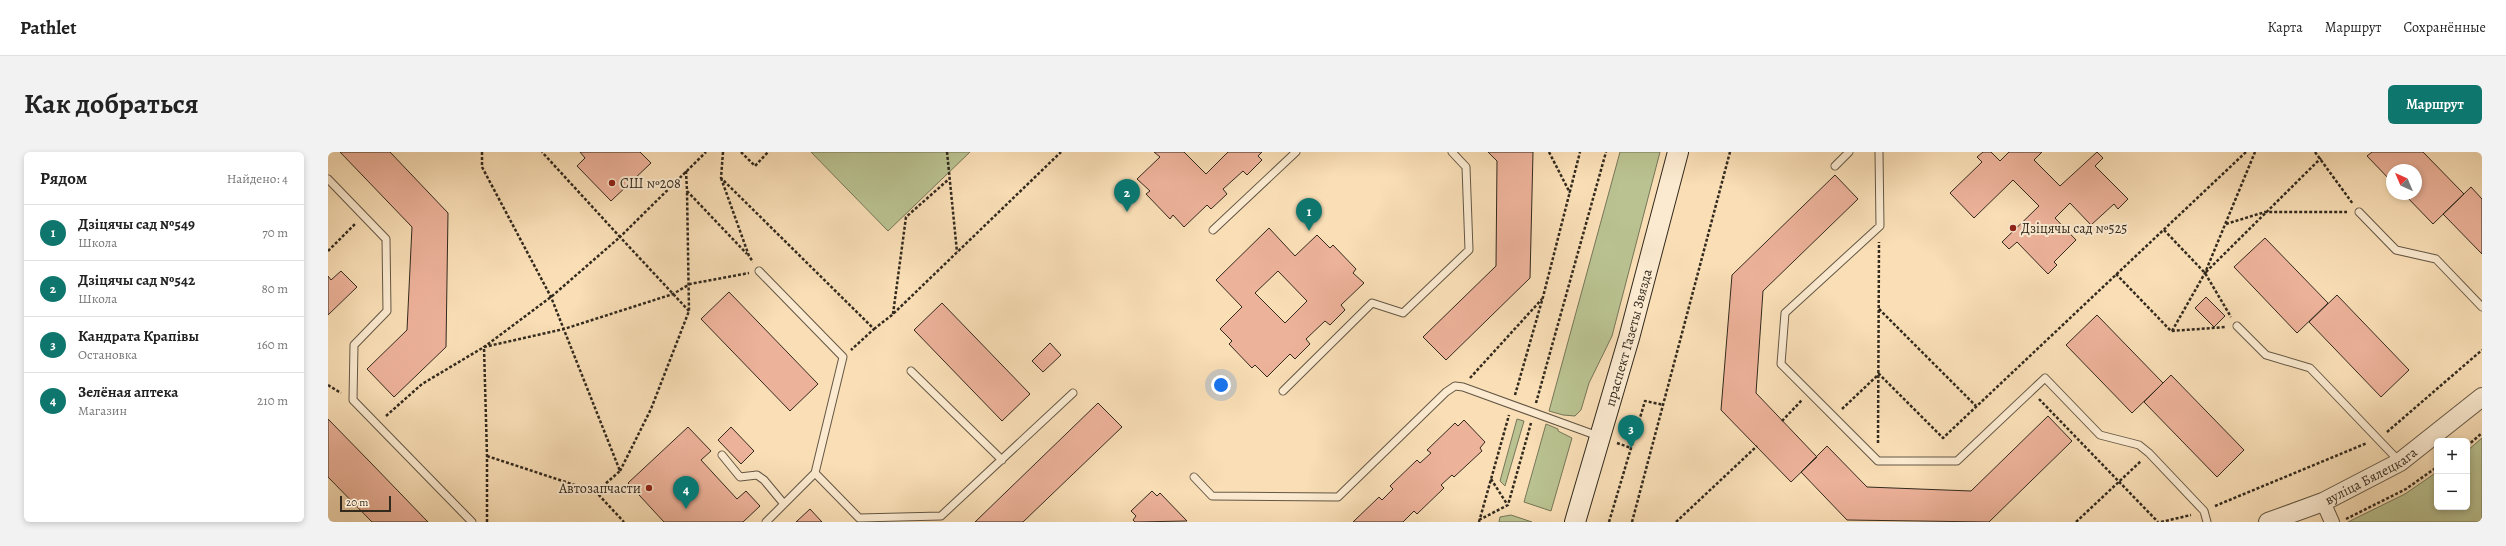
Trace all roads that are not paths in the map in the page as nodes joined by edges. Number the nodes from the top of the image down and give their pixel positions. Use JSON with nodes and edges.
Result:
{"nodes":[{"id":1,"x":1296,"y":152,"type":"edge"},
{"id":2,"x":1452,"y":152,"type":"edge"},
{"id":3,"x":1678,"y":152,"type":"edge"},
{"id":4,"x":1849,"y":152,"type":"edge"},
{"id":5,"x":1879,"y":152,"type":"edge"},
{"id":6,"x":1836,"y":166,"type":"dead end"},
{"id":7,"x":328,"y":179,"type":"edge"},
{"id":8,"x":2359,"y":212,"type":"road end"},
{"id":9,"x":1213,"y":230,"type":"dead end"},
{"id":10,"x":759,"y":271,"type":"road end"},
{"id":11,"x":2482,"y":307,"type":"edge"},
{"id":12,"x":2237,"y":326,"type":"road end"},
{"id":13,"x":911,"y":371,"type":"dead end"},
{"id":14,"x":1283,"y":391,"type":"dead end"},
{"id":15,"x":1073,"y":393,"type":"dead end"},
{"id":16,"x":2482,"y":397,"type":"edge"},
{"id":17,"x":1601,"y":437,"type":"junction"},
{"id":18,"x":722,"y":455,"type":"dead end"},
{"id":19,"x":1002,"y":460,"type":"junction"},
{"id":20,"x":2400,"y":462,"type":"junction"},
{"id":21,"x":815,"y":473,"type":"junction"},
{"id":22,"x":1194,"y":477,"type":"dead end"},
{"id":23,"x":2323,"y":502,"type":"junction"},
{"id":24,"x":784,"y":504,"type":"junction"},
{"id":25,"x":472,"y":522,"type":"edge"},
{"id":26,"x":766,"y":522,"type":"edge"},
{"id":27,"x":1575,"y":522,"type":"edge"},
{"id":28,"x":2207,"y":522,"type":"edge"},
{"id":29,"x":2268,"y":522,"type":"edge"},
{"id":30,"x":2332,"y":522,"type":"edge"}],
"edges":[{"from":1,"to":9,"type":"lane"},
{"from":2,"to":14,"type":"lane"},
{"from":3,"to":17,"type":"main road","name":"праспект Газеты Звязда"},
{"from":4,"to":6,"type":"lane"},
{"from":5,"to":28,"type":"lane"},
{"from":7,"to":25,"type":"lane"},
{"from":8,"to":11,"type":"lane"},
{"from":10,"to":21,"type":"lane"},
{"from":12,"to":20,"type":"lane"},
{"from":13,"to":19,"type":"lane"},
{"from":15,"to":19,"type":"lane"},
{"from":16,"to":20,"type":"street","name":"вуліца Бялецкага"},
{"from":17,"to":22,"type":"lane"},
{"from":17,"to":27,"type":"main road","name":"праспект Газеты Звязда"},
{"from":18,"to":24,"type":"lane"},
{"from":19,"to":21,"type":"lane"},
{"from":20,"to":23,"type":"street","name":"вуліца Бялецкага"},
{"from":21,"to":24,"type":"lane"},
{"from":23,"to":29,"type":"street","name":"вуліца Бялецкага"},
{"from":23,"to":30,"type":"street"},
{"from":24,"to":26,"type":"lane"}]}
